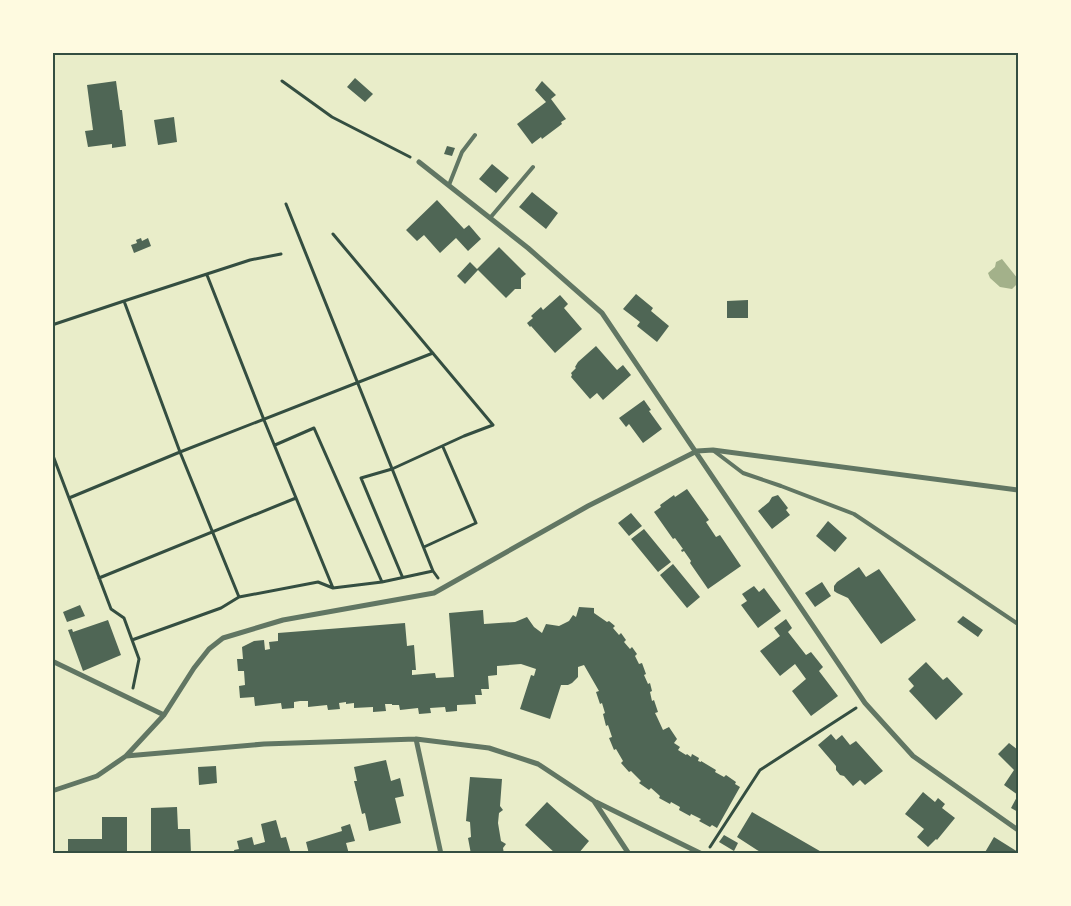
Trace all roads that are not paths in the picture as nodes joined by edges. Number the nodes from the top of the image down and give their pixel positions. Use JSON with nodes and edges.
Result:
{"nodes":[{"id":1,"x":475,"y":135,"type":"dead end"},
{"id":2,"x":419,"y":162,"type":"road end"},
{"id":3,"x":533,"y":167,"type":"dead end"},
{"id":4,"x":449,"y":186,"type":"junction"},
{"id":5,"x":490,"y":218,"type":"junction"},
{"id":6,"x":712,"y":450,"type":"junction"},
{"id":7,"x":696,"y":451,"type":"junction"},
{"id":8,"x":1018,"y":490,"type":"edge"},
{"id":9,"x":1018,"y":624,"type":"edge"},
{"id":10,"x":52,"y":661,"type":"edge"},
{"id":11,"x":164,"y":715,"type":"junction"},
{"id":12,"x":416,"y":739,"type":"junction"},
{"id":13,"x":126,"y":756,"type":"junction"},
{"id":14,"x":52,"y":791,"type":"edge"},
{"id":15,"x":594,"y":801,"type":"junction"},
{"id":16,"x":1018,"y":830,"type":"edge"},
{"id":17,"x":440,"y":853,"type":"edge"},
{"id":18,"x":629,"y":854,"type":"edge"},
{"id":19,"x":702,"y":854,"type":"edge"}],
"edges":[{"from":1,"to":4,"type":"lane"},
{"from":2,"to":4,"type":"street"},
{"from":3,"to":5,"type":"lane"},
{"from":4,"to":5,"type":"street"},
{"from":5,"to":7,"type":"street"},
{"from":6,"to":7,"type":"street"},
{"from":6,"to":8,"type":"street"},
{"from":6,"to":9,"type":"lane"},
{"from":7,"to":11,"type":"street"},
{"from":7,"to":16,"type":"street"},
{"from":10,"to":11,"type":"street"},
{"from":11,"to":13,"type":"street"},
{"from":12,"to":13,"type":"street"},
{"from":12,"to":15,"type":"street"},
{"from":12,"to":17,"type":"street"},
{"from":13,"to":14,"type":"street"},
{"from":15,"to":18,"type":"street"},
{"from":15,"to":19,"type":"street"}]}
